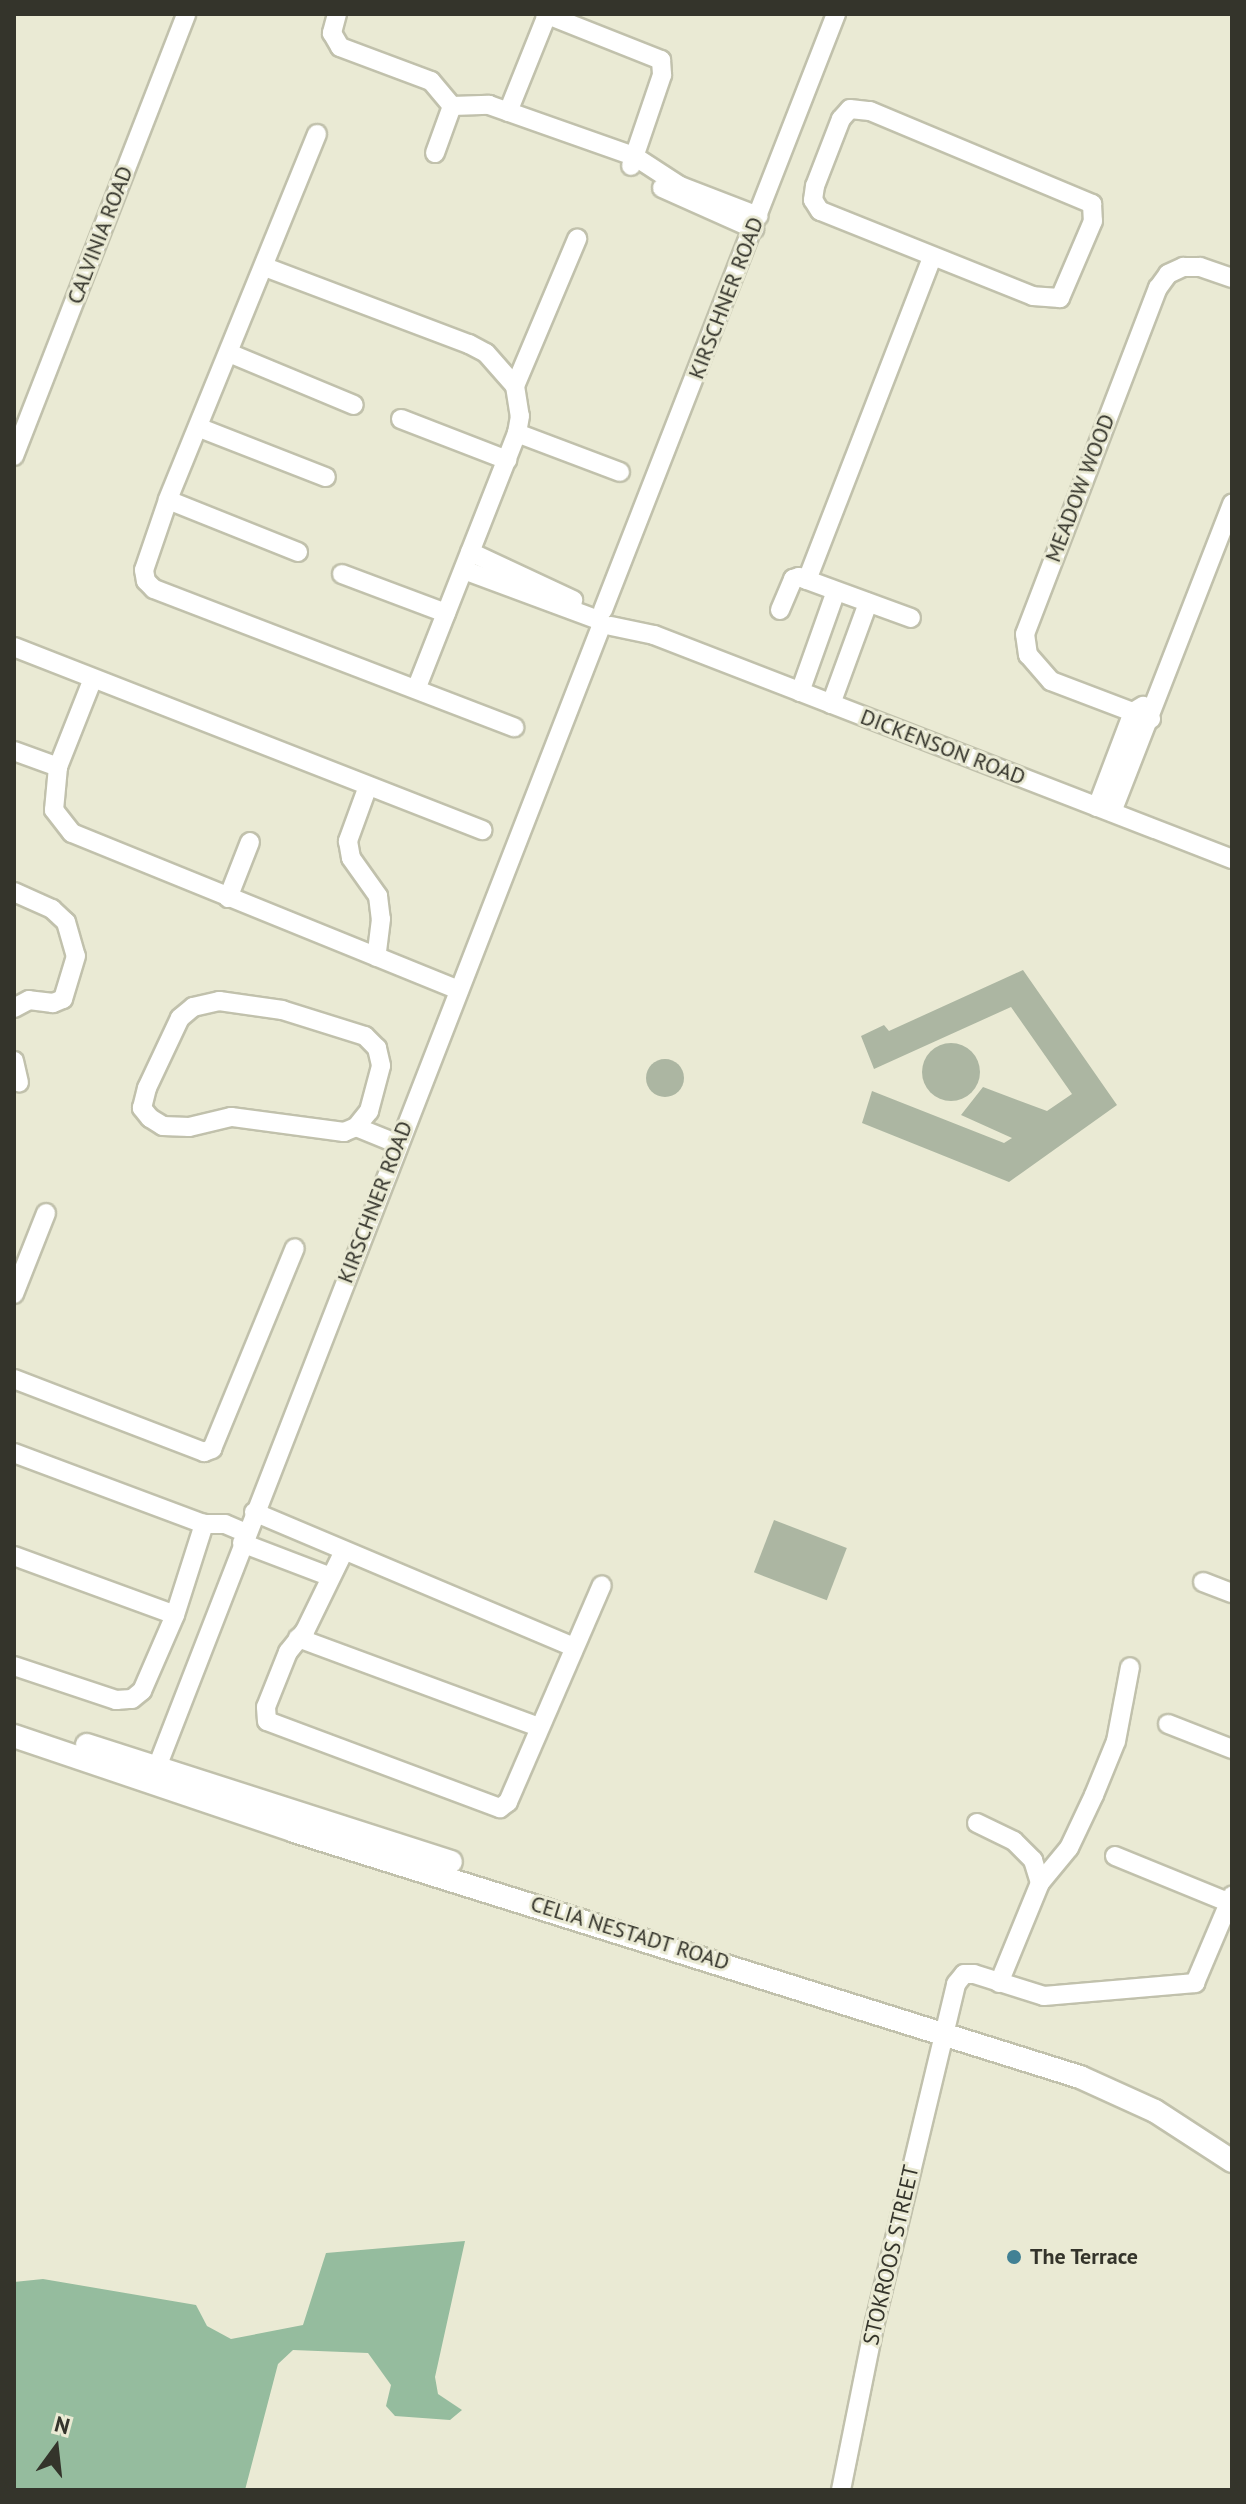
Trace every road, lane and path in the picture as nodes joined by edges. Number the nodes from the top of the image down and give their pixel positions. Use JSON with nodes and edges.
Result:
{"nodes":[{"id":1,"x":186,"y":14,"type":"edge"},
{"id":2,"x":337,"y":14,"type":"edge"},
{"id":3,"x":546,"y":14,"type":"edge"},
{"id":4,"x":836,"y":14,"type":"edge"},
{"id":5,"x":452,"y":106,"type":"junction"},
{"id":6,"x":508,"y":112,"type":"junction"},
{"id":7,"x":317,"y":134,"type":"dead end"},
{"id":8,"x":435,"y":153,"type":"dead end"},
{"id":9,"x":627,"y":158,"type":"junction"},
{"id":10,"x":756,"y":222,"type":"junction"},
{"id":11,"x":577,"y":239,"type":"dead end"},
{"id":12,"x":932,"y":258,"type":"junction"},
{"id":13,"x":265,"y":267,"type":"junction"},
{"id":14,"x":1232,"y":278,"type":"edge"},
{"id":15,"x":229,"y":353,"type":"junction"},
{"id":16,"x":515,"y":386,"type":"junction"},
{"id":17,"x":354,"y":405,"type":"dead end"},
{"id":18,"x":401,"y":419,"type":"dead end"},
{"id":19,"x":200,"y":428,"type":"junction"},
{"id":20,"x":517,"y":433,"type":"junction"},
{"id":21,"x":14,"y":456,"type":"edge"},
{"id":22,"x":507,"y":460,"type":"junction"},
{"id":23,"x":620,"y":472,"type":"dead end"},
{"id":24,"x":326,"y":477,"type":"dead end"},
{"id":25,"x":168,"y":500,"type":"junction"},
{"id":26,"x":1232,"y":504,"type":"edge"},
{"id":27,"x":298,"y":552,"type":"dead end"},
{"id":28,"x":467,"y":561,"type":"junction"},
{"id":29,"x":342,"y":574,"type":"dead end"},
{"id":30,"x":807,"y":580,"type":"junction"},
{"id":31,"x":836,"y":591,"type":"junction"},
{"id":32,"x":868,"y":603,"type":"junction"},
{"id":33,"x":780,"y":610,"type":"dead end"},
{"id":34,"x":446,"y":613,"type":"junction"},
{"id":35,"x":607,"y":617,"type":"junction"},
{"id":36,"x":911,"y":618,"type":"dead end"},
{"id":37,"x":14,"y":647,"type":"edge"},
{"id":38,"x":92,"y":681,"type":"junction"},
{"id":39,"x":416,"y":689,"type":"junction"},
{"id":40,"x":800,"y":692,"type":"junction"},
{"id":41,"x":831,"y":704,"type":"junction"},
{"id":42,"x":1145,"y":710,"type":"junction"},
{"id":43,"x":514,"y":727,"type":"dead end"},
{"id":44,"x":14,"y":751,"type":"edge"},
{"id":45,"x":58,"y":767,"type":"junction"},
{"id":46,"x":368,"y":786,"type":"junction"},
{"id":47,"x":1104,"y":810,"type":"junction"},
{"id":48,"x":482,"y":830,"type":"dead end"},
{"id":49,"x":250,"y":842,"type":"dead end"},
{"id":50,"x":1232,"y":859,"type":"edge"},
{"id":51,"x":14,"y":892,"type":"edge"},
{"id":52,"x":228,"y":898,"type":"junction"},
{"id":53,"x":376,"y":957,"type":"junction"},
{"id":54,"x":457,"y":989,"type":"junction"},
{"id":55,"x":14,"y":1008,"type":"edge"},
{"id":56,"x":14,"y":1061,"type":"edge"},
{"id":57,"x":19,"y":1082,"type":"dead end"},
{"id":58,"x":356,"y":1127,"type":"junction"},
{"id":59,"x":398,"y":1144,"type":"junction"},
{"id":60,"x":46,"y":1213,"type":"dead end"},
{"id":61,"x":295,"y":1248,"type":"dead end"},
{"id":62,"x":14,"y":1294,"type":"edge"},
{"id":63,"x":14,"y":1379,"type":"edge"},
{"id":64,"x":14,"y":1453,"type":"edge"},
{"id":65,"x":254,"y":1512,"type":"junction"},
{"id":66,"x":204,"y":1524,"type":"junction"},
{"id":67,"x":244,"y":1538,"type":"junction"},
{"id":68,"x":344,"y":1551,"type":"junction"},
{"id":69,"x":14,"y":1556,"type":"edge"},
{"id":70,"x":331,"y":1577,"type":"junction"},
{"id":71,"x":1203,"y":1582,"type":"dead end"},
{"id":72,"x":602,"y":1585,"type":"dead end"},
{"id":73,"x":1232,"y":1593,"type":"edge"},
{"id":74,"x":175,"y":1615,"type":"junction"},
{"id":75,"x":298,"y":1638,"type":"junction"},
{"id":76,"x":573,"y":1647,"type":"junction"},
{"id":77,"x":14,"y":1666,"type":"edge"},
{"id":78,"x":1130,"y":1667,"type":"dead end"},
{"id":79,"x":14,"y":1721,"type":"edge"},
{"id":80,"x":1168,"y":1724,"type":"dead end"},
{"id":81,"x":539,"y":1727,"type":"junction"},
{"id":82,"x":14,"y":1736,"type":"edge"},
{"id":83,"x":1232,"y":1749,"type":"edge"},
{"id":84,"x":154,"y":1774,"type":"junction"},
{"id":85,"x":977,"y":1823,"type":"dead end"},
{"id":86,"x":1115,"y":1856,"type":"dead end"},
{"id":87,"x":1040,"y":1883,"type":"junction"},
{"id":88,"x":1231,"y":1900,"type":"edge"},
{"id":89,"x":999,"y":1983,"type":"junction"},
{"id":90,"x":944,"y":2026,"type":"junction"},
{"id":91,"x":1232,"y":2145,"type":"edge"},
{"id":92,"x":1232,"y":2161,"type":"edge"},
{"id":93,"x":841,"y":2490,"type":"edge"}],
"edges":[{"from":1,"to":21,"type":"street","name":"CALVINIA ROAD"},
{"from":2,"to":5,"type":"street"},
{"from":3,"to":6,"type":"street"},
{"from":3,"to":9,"type":"street"},
{"from":4,"to":10,"type":"street","name":"KIRSCHNER ROAD"},
{"from":5,"to":6,"type":"street"},
{"from":5,"to":8,"type":"street"},
{"from":6,"to":9,"type":"street"},
{"from":7,"to":13,"type":"street"},
{"from":9,"to":10,"type":"street"},
{"from":10,"to":35,"type":"street","name":"KIRSCHNER ROAD"},
{"from":11,"to":16,"type":"street"},
{"from":12,"to":12,"type":"street"},
{"from":12,"to":30,"type":"street"},
{"from":13,"to":15,"type":"street"},
{"from":13,"to":16,"type":"street"},
{"from":14,"to":42,"type":"street","name":"MEADOW WOOD"},
{"from":15,"to":17,"type":"street"},
{"from":15,"to":19,"type":"street"},
{"from":16,"to":20,"type":"street"},
{"from":18,"to":22,"type":"street"},
{"from":19,"to":24,"type":"street"},
{"from":19,"to":25,"type":"street"},
{"from":20,"to":22,"type":"street"},
{"from":20,"to":23,"type":"street"},
{"from":22,"to":28,"type":"street"},
{"from":25,"to":27,"type":"street"},
{"from":25,"to":39,"type":"street"},
{"from":26,"to":42,"type":"street"},
{"from":28,"to":34,"type":"street"},
{"from":28,"to":35,"type":"street","name":"DICKENSON ROAD"},
{"from":29,"to":34,"type":"street"},
{"from":30,"to":31,"type":"street"},
{"from":30,"to":33,"type":"street"},
{"from":31,"to":32,"type":"street"},
{"from":31,"to":40,"type":"street"},
{"from":32,"to":36,"type":"street"},
{"from":32,"to":41,"type":"street"},
{"from":34,"to":39,"type":"street"},
{"from":35,"to":40,"type":"street","name":"DICKENSON ROAD"},
{"from":35,"to":54,"type":"street","name":"KIRSCHNER ROAD"},
{"from":37,"to":38,"type":"street"},
{"from":38,"to":45,"type":"street"},
{"from":38,"to":46,"type":"street"},
{"from":39,"to":43,"type":"street"},
{"from":40,"to":41,"type":"street","name":"DICKENSON ROAD"},
{"from":41,"to":47,"type":"street","name":"DICKENSON ROAD"},
{"from":42,"to":47,"type":"street"},
{"from":44,"to":45,"type":"street"},
{"from":45,"to":52,"type":"street"},
{"from":46,"to":48,"type":"street"},
{"from":46,"to":53,"type":"street"},
{"from":47,"to":50,"type":"street","name":"DICKENSON ROAD"},
{"from":49,"to":52,"type":"street"},
{"from":51,"to":55,"type":"street"},
{"from":52,"to":53,"type":"street"},
{"from":53,"to":54,"type":"street"},
{"from":54,"to":59,"type":"street","name":"KIRSCHNER ROAD"},
{"from":56,"to":57,"type":"street"},
{"from":58,"to":58,"type":"street"},
{"from":58,"to":59,"type":"street"},
{"from":59,"to":65,"type":"street","name":"KIRSCHNER ROAD"},
{"from":60,"to":62,"type":"street"},
{"from":61,"to":63,"type":"street"},
{"from":64,"to":66,"type":"street"},
{"from":65,"to":67,"type":"street","name":"KIRSCHNER ROAD"},
{"from":65,"to":68,"type":"street"},
{"from":66,"to":67,"type":"street"},
{"from":66,"to":74,"type":"street"},
{"from":67,"to":70,"type":"street"},
{"from":67,"to":84,"type":"street","name":"KIRSCHNER ROAD"},
{"from":68,"to":70,"type":"street"},
{"from":68,"to":76,"type":"street"},
{"from":69,"to":74,"type":"street"},
{"from":70,"to":75,"type":"street"},
{"from":71,"to":73,"type":"street"},
{"from":72,"to":76,"type":"street"},
{"from":74,"to":77,"type":"street"},
{"from":75,"to":81,"type":"street"},
{"from":75,"to":81,"type":"street"},
{"from":76,"to":81,"type":"street"},
{"from":78,"to":87,"type":"street"},
{"from":79,"to":84,"type":"street","name":"CELIA NESTADT ROAD"},
{"from":80,"to":83,"type":"street"},
{"from":82,"to":84,"type":"street","name":"CELIA NESTADT ROAD"},
{"from":84,"to":90,"type":"street","name":"CELIA NESTADT ROAD"},
{"from":85,"to":87,"type":"street"},
{"from":86,"to":88,"type":"street"},
{"from":87,"to":89,"type":"street"},
{"from":88,"to":89,"type":"street"},
{"from":89,"to":90,"type":"street","name":"STOKROOS STREET"},
{"from":90,"to":91,"type":"street","name":"CELIA NESTADT ROAD"},
{"from":90,"to":92,"type":"street","name":"CELIA NESTADT ROAD"},
{"from":90,"to":93,"type":"street","name":"STOKROOS STREET"}]}
